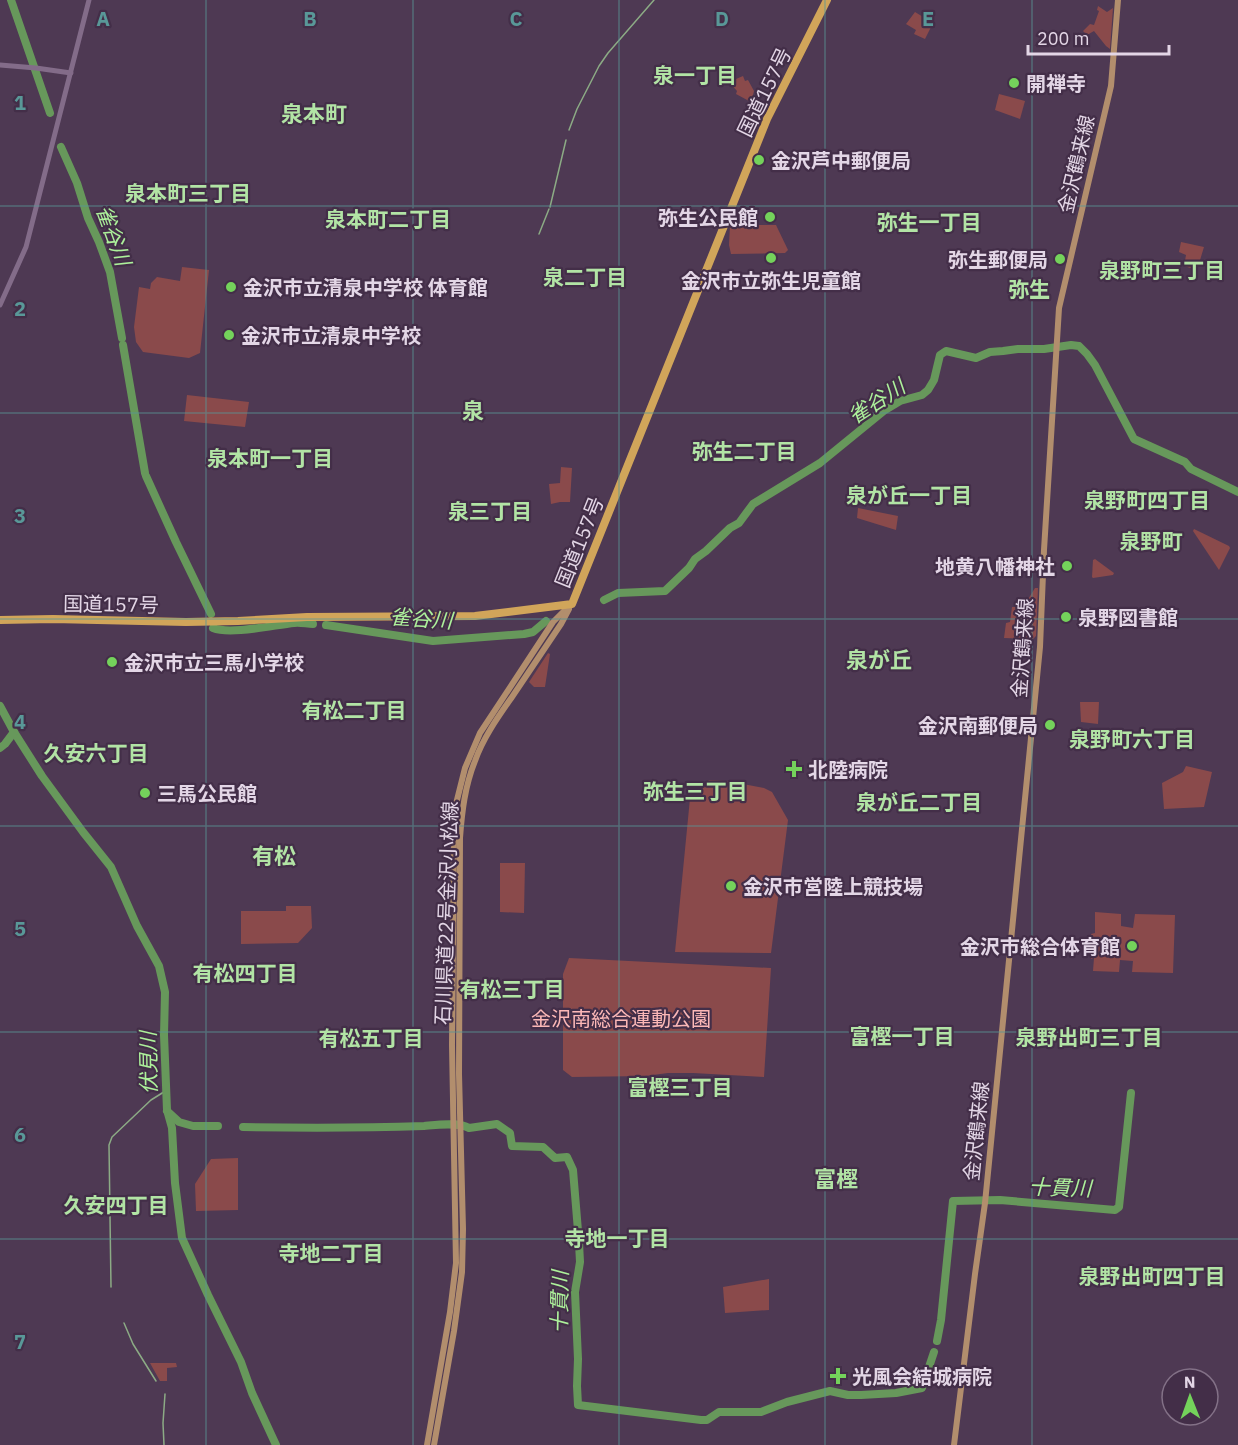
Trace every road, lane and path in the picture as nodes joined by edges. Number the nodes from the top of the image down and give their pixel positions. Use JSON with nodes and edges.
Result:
{"nodes":[{"id":1,"x":89,"y":0,"type":"edge"},
{"id":2,"x":827,"y":0,"type":"edge"},
{"id":3,"x":1118,"y":0,"type":"edge"},
{"id":4,"x":0,"y":65,"type":"edge"},
{"id":5,"x":71,"y":73,"type":"junction"},
{"id":6,"x":0,"y":305,"type":"edge"},
{"id":7,"x":572,"y":603,"type":"junction"},
{"id":8,"x":0,"y":620,"type":"edge"},
{"id":9,"x":457,"y":1125,"type":"junction"},
{"id":10,"x":427,"y":1445,"type":"edge"},
{"id":11,"x":434,"y":1445,"type":"edge"},
{"id":12,"x":954,"y":1445,"type":"edge"}],
"edges":[{"from":1,"to":5,"type":"main road"},
{"from":2,"to":7,"type":"highway","name":"国道157号"},
{"from":3,"to":12,"type":"main road","name":"金沢鶴来線"},
{"from":4,"to":5,"type":"main road"},
{"from":5,"to":6,"type":"main road"},
{"from":7,"to":8,"type":"highway","name":"国道157号"},
{"from":7,"to":9,"type":"main road","name":"石川県道22号金沢小松線"},
{"from":9,"to":10,"type":"main road","name":"石川県道22号金沢小松線"},
{"from":9,"to":11,"type":"main road","name":"石川県道22号金沢小松線"}]}
